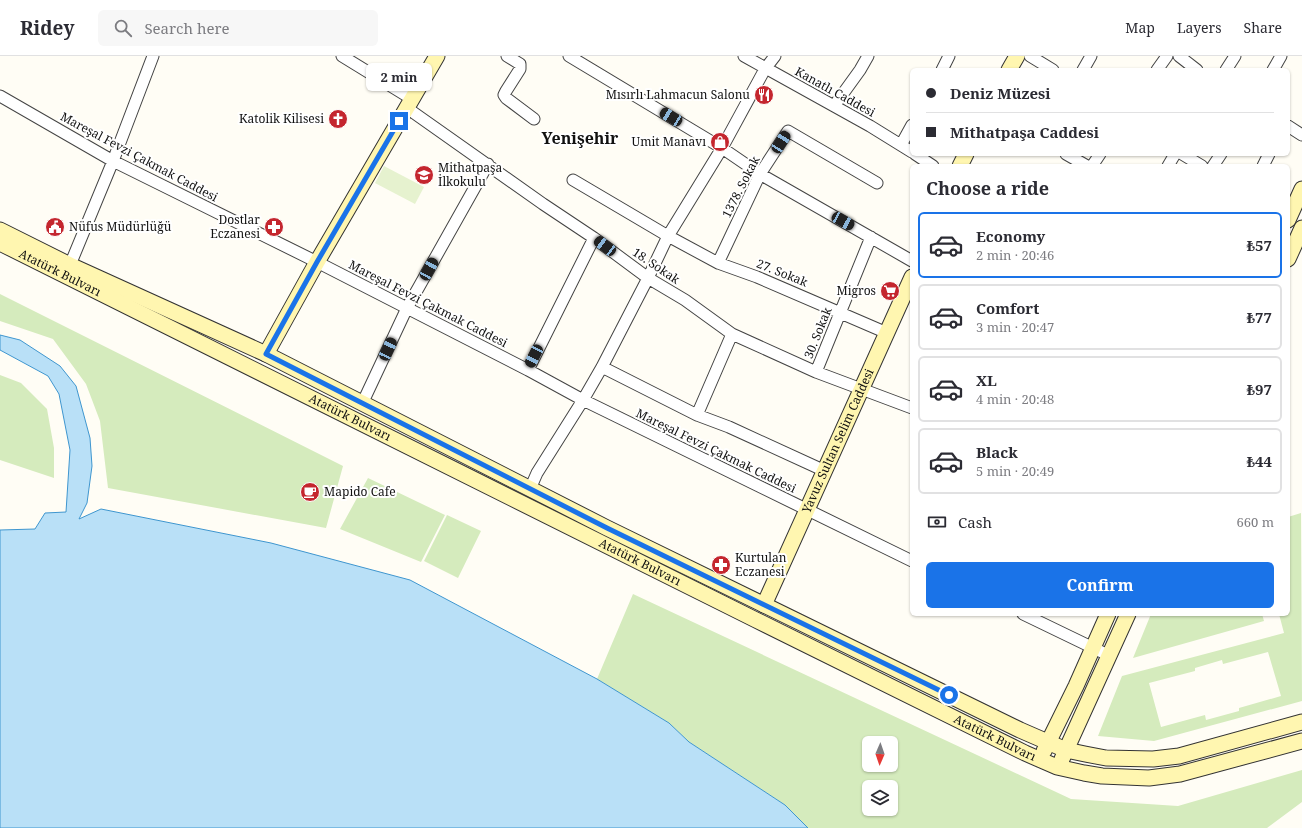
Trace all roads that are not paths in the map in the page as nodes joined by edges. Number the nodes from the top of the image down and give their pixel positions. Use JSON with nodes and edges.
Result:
{"nodes":[{"id":1,"x":153,"y":56,"type":"edge"},
{"id":2,"x":342,"y":56,"type":"edge"},
{"id":3,"x":437,"y":56,"type":"edge"},
{"id":4,"x":507,"y":56,"type":"edge"},
{"id":5,"x":569,"y":56,"type":"edge"},
{"id":6,"x":744,"y":56,"type":"edge"},
{"id":7,"x":775,"y":56,"type":"edge"},
{"id":8,"x":868,"y":56,"type":"edge"},
{"id":9,"x":949,"y":56,"type":"edge"},
{"id":10,"x":1016,"y":56,"type":"edge"},
{"id":11,"x":1030,"y":56,"type":"edge"},
{"id":12,"x":1091,"y":56,"type":"edge"},
{"id":13,"x":1167,"y":56,"type":"edge"},
{"id":14,"x":1179,"y":56,"type":"edge"},
{"id":15,"x":1235,"y":56,"type":"edge"},
{"id":16,"x":1281,"y":56,"type":"edge"},
{"id":17,"x":943,"y":68,"type":"edge"},
{"id":18,"x":1010,"y":68,"type":"edge"},
{"id":19,"x":1050,"y":68,"type":"edge"},
{"id":20,"x":1084,"y":68,"type":"edge"},
{"id":21,"x":1158,"y":68,"type":"edge"},
{"id":22,"x":1195,"y":68,"type":"edge"},
{"id":23,"x":1227,"y":68,"type":"edge"},
{"id":24,"x":1274,"y":68,"type":"edge"},
{"id":25,"x":765,"y":69,"type":"junction"},
{"id":26,"x":0,"y":96,"type":"edge"},
{"id":27,"x":409,"y":104,"type":"junction"},
{"id":28,"x":834,"y":106,"type":"junction"},
{"id":29,"x":534,"y":119,"type":"dead end"},
{"id":30,"x":1290,"y":127,"type":"edge"},
{"id":31,"x":910,"y":129,"type":"edge"},
{"id":32,"x":1302,"y":135,"type":"edge"},
{"id":33,"x":902,"y":145,"type":"junction"},
{"id":34,"x":722,"y":148,"type":"junction"},
{"id":35,"x":910,"y":151,"type":"edge"},
{"id":36,"x":918,"y":156,"type":"edge"},
{"id":37,"x":1069,"y":156,"type":"edge"},
{"id":38,"x":1185,"y":156,"type":"edge"},
{"id":39,"x":113,"y":161,"type":"junction"},
{"id":40,"x":488,"y":164,"type":"junction"},
{"id":41,"x":930,"y":164,"type":"edge"},
{"id":42,"x":1083,"y":164,"type":"edge"},
{"id":43,"x":1199,"y":164,"type":"edge"},
{"id":44,"x":760,"y":174,"type":"junction"},
{"id":45,"x":573,"y":180,"type":"dead end"},
{"id":46,"x":877,"y":182,"type":"dead end"},
{"id":47,"x":1302,"y":189,"type":"edge"},
{"id":48,"x":1290,"y":216,"type":"edge"},
{"id":49,"x":1302,"y":228,"type":"edge"},
{"id":50,"x":0,"y":230,"type":"edge"},
{"id":51,"x":668,"y":236,"type":"junction"},
{"id":52,"x":871,"y":237,"type":"junction"},
{"id":53,"x":594,"y":238,"type":"junction"},
{"id":54,"x":0,"y":243,"type":"edge"},
{"id":55,"x":1290,"y":255,"type":"edge"},
{"id":56,"x":910,"y":259,"type":"edge"},
{"id":57,"x":317,"y":262,"type":"junction"},
{"id":58,"x":718,"y":262,"type":"junction"},
{"id":59,"x":70,"y":265,"type":"junction"},
{"id":60,"x":648,"y":278,"type":"junction"},
{"id":61,"x":910,"y":281,"type":"edge"},
{"id":62,"x":407,"y":308,"type":"junction"},
{"id":63,"x":840,"y":312,"type":"junction"},
{"id":64,"x":887,"y":333,"type":"junction"},
{"id":65,"x":732,"y":334,"type":"junction"},
{"id":66,"x":266,"y":354,"type":"junction"},
{"id":67,"x":602,"y":367,"type":"junction"},
{"id":68,"x":528,"y":370,"type":"junction"},
{"id":69,"x":816,"y":372,"type":"junction"},
{"id":70,"x":861,"y":389,"type":"junction"},
{"id":71,"x":583,"y":400,"type":"junction"},
{"id":72,"x":362,"y":404,"type":"junction"},
{"id":73,"x":910,"y":407,"type":"edge"},
{"id":74,"x":696,"y":415,"type":"junction"},
{"id":75,"x":825,"y":471,"type":"junction"},
{"id":76,"x":530,"y":489,"type":"junction"},
{"id":77,"x":807,"y":510,"type":"junction"},
{"id":78,"x":910,"y":560,"type":"edge"},
{"id":79,"x":764,"y":605,"type":"junction"},
{"id":80,"x":1027,"y":616,"type":"edge"},
{"id":81,"x":1107,"y":616,"type":"edge"},
{"id":82,"x":1127,"y":616,"type":"edge"},
{"id":83,"x":1093,"y":648,"type":"junction"},
{"id":84,"x":1110,"y":656,"type":"junction"},
{"id":85,"x":1302,"y":722,"type":"edge"},
{"id":86,"x":1302,"y":741,"type":"edge"},
{"id":87,"x":1047,"y":742,"type":"junction"},
{"id":88,"x":1066,"y":750,"type":"junction"},
{"id":89,"x":1040,"y":759,"type":"junction"},
{"id":90,"x":1057,"y":767,"type":"junction"}],
"edges":[{"from":1,"to":39,"type":"street"},
{"from":2,"to":27,"type":"street","name":"18. Sokak"},
{"from":3,"to":27,"type":"street"},
{"from":4,"to":29,"type":"street"},
{"from":5,"to":34,"type":"street"},
{"from":6,"to":25,"type":"street","name":"Kanatlı Caddesi"},
{"from":7,"to":25,"type":"street"},
{"from":8,"to":28,"type":"street"},
{"from":9,"to":17,"type":"street"},
{"from":10,"to":18,"type":"street"},
{"from":11,"to":19,"type":"street"},
{"from":12,"to":20,"type":"street"},
{"from":13,"to":21,"type":"street"},
{"from":14,"to":22,"type":"street"},
{"from":15,"to":23,"type":"street"},
{"from":16,"to":24,"type":"street"},
{"from":25,"to":28,"type":"street","name":"Kanatlı Caddesi"},
{"from":25,"to":34,"type":"street"},
{"from":26,"to":39,"type":"street","name":"Mareşal Fevzi Çakmak Caddesi"},
{"from":27,"to":40,"type":"street","name":"18. Sokak"},
{"from":27,"to":57,"type":"street"},
{"from":28,"to":33,"type":"street","name":"Kanatlı Caddesi"},
{"from":30,"to":32,"type":"street"},
{"from":31,"to":33,"type":"street"},
{"from":33,"to":35,"type":"street","name":"Kanatlı Caddesi"},
{"from":34,"to":44,"type":"street"},
{"from":34,"to":51,"type":"street"},
{"from":36,"to":41,"type":"street"},
{"from":37,"to":42,"type":"street"},
{"from":38,"to":43,"type":"street"},
{"from":39,"to":57,"type":"street","name":"Mareşal Fevzi Çakmak Caddesi"},
{"from":39,"to":59,"type":"street"},
{"from":40,"to":53,"type":"street","name":"18. Sokak"},
{"from":40,"to":62,"type":"street"},
{"from":44,"to":46,"type":"street","name":"1378. Sokak"},
{"from":44,"to":52,"type":"street"},
{"from":44,"to":58,"type":"street","name":"1378. Sokak"},
{"from":45,"to":51,"type":"street","name":"27. Sokak"},
{"from":47,"to":48,"type":"street"},
{"from":49,"to":55,"type":"street"},
{"from":50,"to":59,"type":"street","name":"Atatürk Bulvarı"},
{"from":51,"to":58,"type":"street","name":"27. Sokak"},
{"from":51,"to":60,"type":"street"},
{"from":52,"to":56,"type":"street"},
{"from":52,"to":63,"type":"street","name":"30. Sokak"},
{"from":53,"to":60,"type":"street","name":"18. Sokak"},
{"from":53,"to":68,"type":"street"},
{"from":54,"to":89,"type":"street","name":"Atatürk Bulvarı"},
{"from":57,"to":62,"type":"street","name":"Mareşal Fevzi Çakmak Caddesi"},
{"from":57,"to":66,"type":"street"},
{"from":58,"to":63,"type":"street","name":"27. Sokak"},
{"from":59,"to":66,"type":"street","name":"Atatürk Bulvarı"},
{"from":60,"to":65,"type":"street","name":"18. Sokak"},
{"from":60,"to":67,"type":"street"},
{"from":61,"to":64,"type":"street","name":"Yavuz Sultan Selim Caddesi"},
{"from":62,"to":68,"type":"street","name":"Mareşal Fevzi Çakmak Caddesi"},
{"from":62,"to":72,"type":"street"},
{"from":63,"to":64,"type":"street","name":"27. Sokak"},
{"from":63,"to":69,"type":"street","name":"30. Sokak"},
{"from":64,"to":70,"type":"street","name":"Yavuz Sultan Selim Caddesi"},
{"from":65,"to":69,"type":"street","name":"18. Sokak"},
{"from":65,"to":74,"type":"street"},
{"from":66,"to":72,"type":"street","name":"Atatürk Bulvarı"},
{"from":67,"to":71,"type":"street"},
{"from":67,"to":74,"type":"street"},
{"from":68,"to":71,"type":"street","name":"Mareşal Fevzi Çakmak Caddesi"},
{"from":69,"to":70,"type":"street","name":"18. Sokak"},
{"from":70,"to":73,"type":"street","name":"18. Sokak"},
{"from":70,"to":75,"type":"street","name":"Yavuz Sultan Selim Caddesi"},
{"from":71,"to":76,"type":"street"},
{"from":71,"to":77,"type":"street","name":"Mareşal Fevzi Çakmak Caddesi"},
{"from":72,"to":76,"type":"street","name":"Atatürk Bulvarı"},
{"from":74,"to":75,"type":"street"},
{"from":75,"to":77,"type":"street","name":"Yavuz Sultan Selim Caddesi"},
{"from":76,"to":79,"type":"street","name":"Atatürk Bulvarı"},
{"from":77,"to":78,"type":"street","name":"Mareşal Fevzi Çakmak Caddesi"},
{"from":77,"to":79,"type":"street","name":"Yavuz Sultan Selim Caddesi"},
{"from":79,"to":87,"type":"street","name":"Atatürk Bulvarı"},
{"from":80,"to":83,"type":"street"},
{"from":81,"to":83,"type":"street"},
{"from":82,"to":84,"type":"street"},
{"from":83,"to":84,"type":"street"},
{"from":83,"to":87,"type":"street"},
{"from":84,"to":88,"type":"street"},
{"from":85,"to":88,"type":"street","name":"Atatürk Bulvarı"},
{"from":86,"to":90,"type":"street","name":"Atatürk Bulvarı"},
{"from":87,"to":88,"type":"street","name":"Atatürk Bulvarı"},
{"from":87,"to":89,"type":"street"},
{"from":88,"to":90,"type":"street"},
{"from":89,"to":90,"type":"street","name":"Atatürk Bulvarı"}]}
